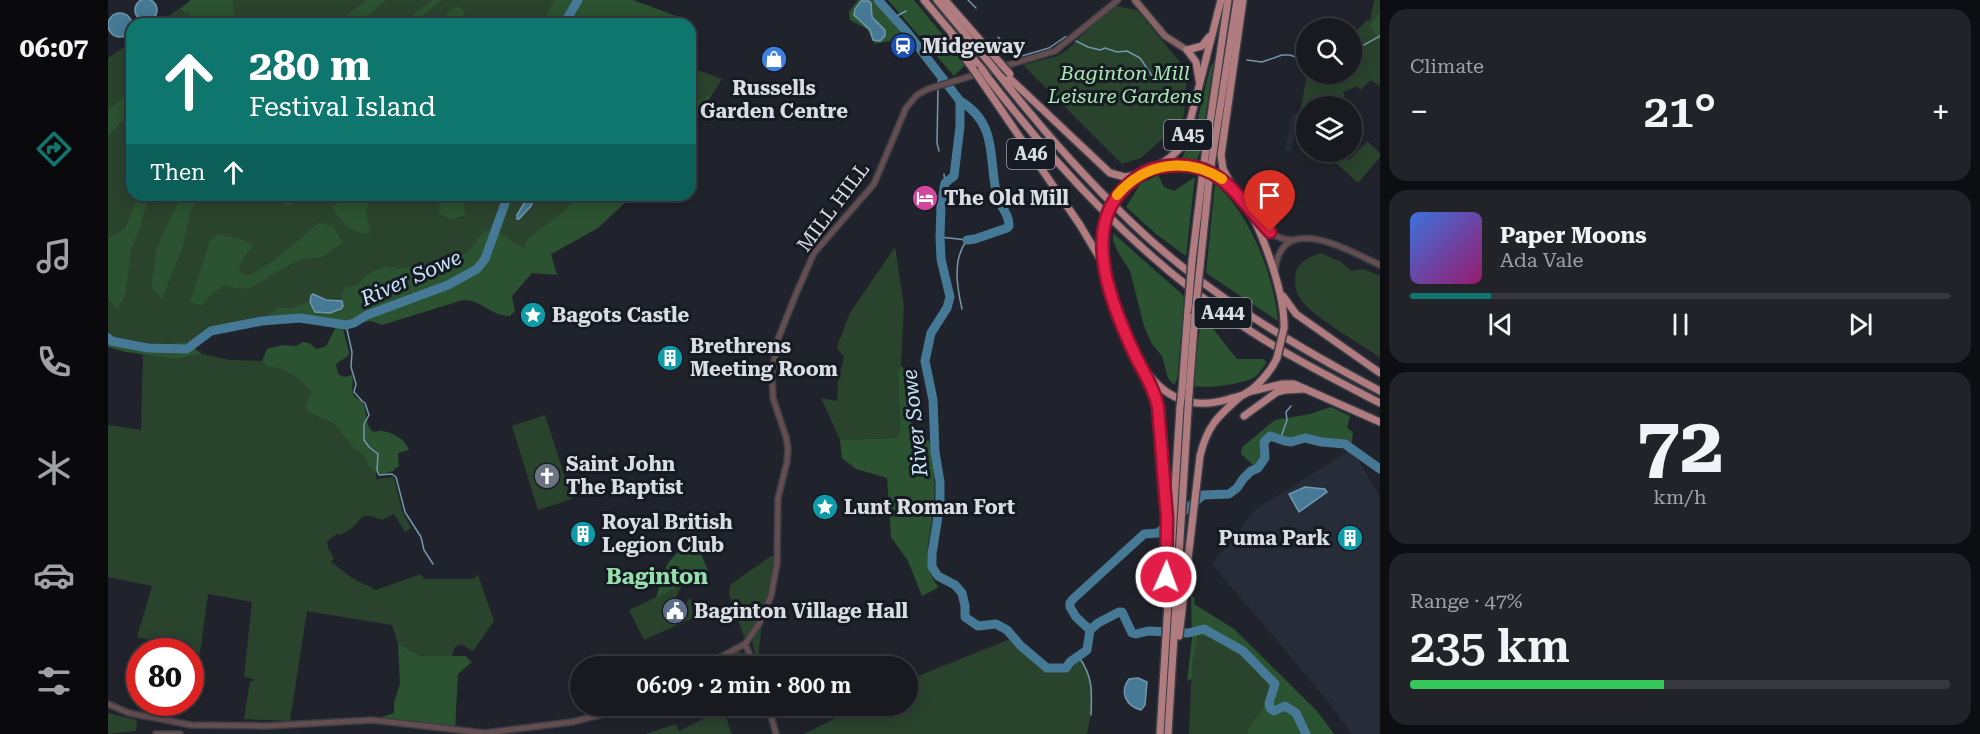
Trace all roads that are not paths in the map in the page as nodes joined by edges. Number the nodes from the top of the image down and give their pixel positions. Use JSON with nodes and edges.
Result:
{"nodes":[{"id":1,"x":937,"y":0,"type":"edge"},
{"id":2,"x":945,"y":0,"type":"edge"},
{"id":3,"x":1118,"y":0,"type":"edge"},
{"id":4,"x":1135,"y":0,"type":"edge"},
{"id":5,"x":1221,"y":0,"type":"edge"},
{"id":6,"x":1228,"y":0,"type":"edge"},
{"id":7,"x":1237,"y":0,"type":"edge"},
{"id":8,"x":1243,"y":0,"type":"edge"},
{"id":9,"x":926,"y":3,"type":"edge"},
{"id":10,"x":1212,"y":32,"type":"junction"},
{"id":11,"x":1187,"y":50,"type":"junction"},
{"id":12,"x":997,"y":65,"type":"junction"},
{"id":13,"x":1005,"y":75,"type":"junction"},
{"id":14,"x":986,"y":80,"type":"junction"},
{"id":15,"x":1200,"y":88,"type":"junction"},
{"id":16,"x":1207,"y":164,"type":"junction"},
{"id":17,"x":1153,"y":168,"type":"junction"},
{"id":18,"x":1143,"y":174,"type":"junction"},
{"id":19,"x":1205,"y":180,"type":"junction"},
{"id":20,"x":1233,"y":188,"type":"junction"},
{"id":21,"x":1245,"y":204,"type":"junction"},
{"id":22,"x":1294,"y":240,"type":"junction"},
{"id":23,"x":1103,"y":264,"type":"junction"},
{"id":24,"x":1380,"y":265,"type":"edge"},
{"id":25,"x":1275,"y":277,"type":"junction"},
{"id":26,"x":1278,"y":286,"type":"junction"},
{"id":27,"x":1146,"y":373,"type":"junction"},
{"id":28,"x":1380,"y":373,"type":"edge"},
{"id":29,"x":1305,"y":389,"type":"junction"},
{"id":30,"x":1380,"y":391,"type":"edge"},
{"id":31,"x":1185,"y":392,"type":"junction"},
{"id":32,"x":1245,"y":393,"type":"junction"},
{"id":33,"x":1380,"y":403,"type":"edge"},
{"id":34,"x":1184,"y":408,"type":"junction"},
{"id":35,"x":1245,"y":416,"type":"dead end"},
{"id":36,"x":1380,"y":422,"type":"edge"},
{"id":37,"x":1171,"y":532,"type":"junction"},
{"id":38,"x":1172,"y":622,"type":"junction"},
{"id":39,"x":745,"y":644,"type":"junction"},
{"id":40,"x":1173,"y":644,"type":"junction"},
{"id":41,"x":723,"y":656,"type":"edge"},
{"id":42,"x":750,"y":656,"type":"edge"},
{"id":43,"x":108,"y":704,"type":"edge"},
{"id":44,"x":596,"y":716,"type":"edge"},
{"id":45,"x":771,"y":716,"type":"edge"},
{"id":46,"x":232,"y":726,"type":"junction"},
{"id":47,"x":156,"y":734,"type":"edge"},
{"id":48,"x":180,"y":734,"type":"edge"},
{"id":49,"x":231,"y":734,"type":"edge"},
{"id":50,"x":776,"y":734,"type":"edge"},
{"id":51,"x":1160,"y":734,"type":"edge"},
{"id":52,"x":1168,"y":734,"type":"edge"}],
"edges":[{"from":1,"to":12,"type":"highway","number":"A444"},
{"from":2,"to":12,"type":"highway"},
{"from":3,"to":39,"type":"street","name":"MILL HILL"},
{"from":4,"to":11,"type":"main road"},
{"from":5,"to":10,"type":"highway","number":"A45"},
{"from":6,"to":16,"type":"highway","number":"A45"},
{"from":7,"to":16,"type":"highway","number":"A45"},
{"from":8,"to":20,"type":"highway"},
{"from":9,"to":14,"type":"highway","number":"A444","bridge":true},
{"from":9,"to":14,"type":"highway","number":"A46","bridge":true},
{"from":10,"to":11,"type":"highway"},
{"from":10,"to":15,"type":"highway","number":"A45"},
{"from":11,"to":15,"type":"highway"},
{"from":12,"to":13,"type":"highway","number":"A444","bridge":true},
{"from":13,"to":18,"type":"highway","number":"A46"},
{"from":13,"to":30,"type":"highway","number":"A444"},
{"from":14,"to":23,"type":"highway","number":"A46"},
{"from":14,"to":33,"type":"highway","number":"A444"},
{"from":15,"to":17,"type":"highway","number":"A45"},
{"from":16,"to":19,"type":"highway","number":"A45","bridge":true},
{"from":17,"to":18,"type":"highway"},
{"from":17,"to":20,"type":"highway"},
{"from":18,"to":23,"type":"highway","bridge":true},
{"from":19,"to":31,"type":"highway","number":"A45","bridge":true},
{"from":19,"to":31,"type":"highway","number":"A45","bridge":true},
{"from":20,"to":21,"type":"highway"},
{"from":21,"to":22,"type":"street"},
{"from":21,"to":25,"type":"highway"},
{"from":22,"to":24,"type":"street"},
{"from":22,"to":25,"type":"street"},
{"from":23,"to":27,"type":"highway"},
{"from":25,"to":26,"type":"highway"},
{"from":26,"to":28,"type":"highway"},
{"from":26,"to":32,"type":"highway","bridge":true},
{"from":27,"to":32,"type":"highway"},
{"from":27,"to":37,"type":"highway"},
{"from":29,"to":32,"type":"highway"},
{"from":29,"to":35,"type":"highway"},
{"from":29,"to":36,"type":"highway"},
{"from":31,"to":34,"type":"highway","number":"A45","bridge":true},
{"from":32,"to":38,"type":"highway"},
{"from":34,"to":37,"type":"highway","number":"A45"},
{"from":34,"to":38,"type":"highway","number":"A45"},
{"from":37,"to":38,"type":"highway","number":"A45"},
{"from":38,"to":40,"type":"highway","number":"A45"},
{"from":38,"to":40,"type":"highway"},
{"from":39,"to":41,"type":"street"},
{"from":39,"to":42,"type":"street"},
{"from":40,"to":51,"type":"highway","number":"A45"},
{"from":40,"to":52,"type":"highway","number":"A45"},
{"from":43,"to":46,"type":"street"},
{"from":44,"to":46,"type":"street"},
{"from":45,"to":50,"type":"street"},
{"from":46,"to":49,"type":"street"},
{"from":47,"to":48,"type":"street"}]}
